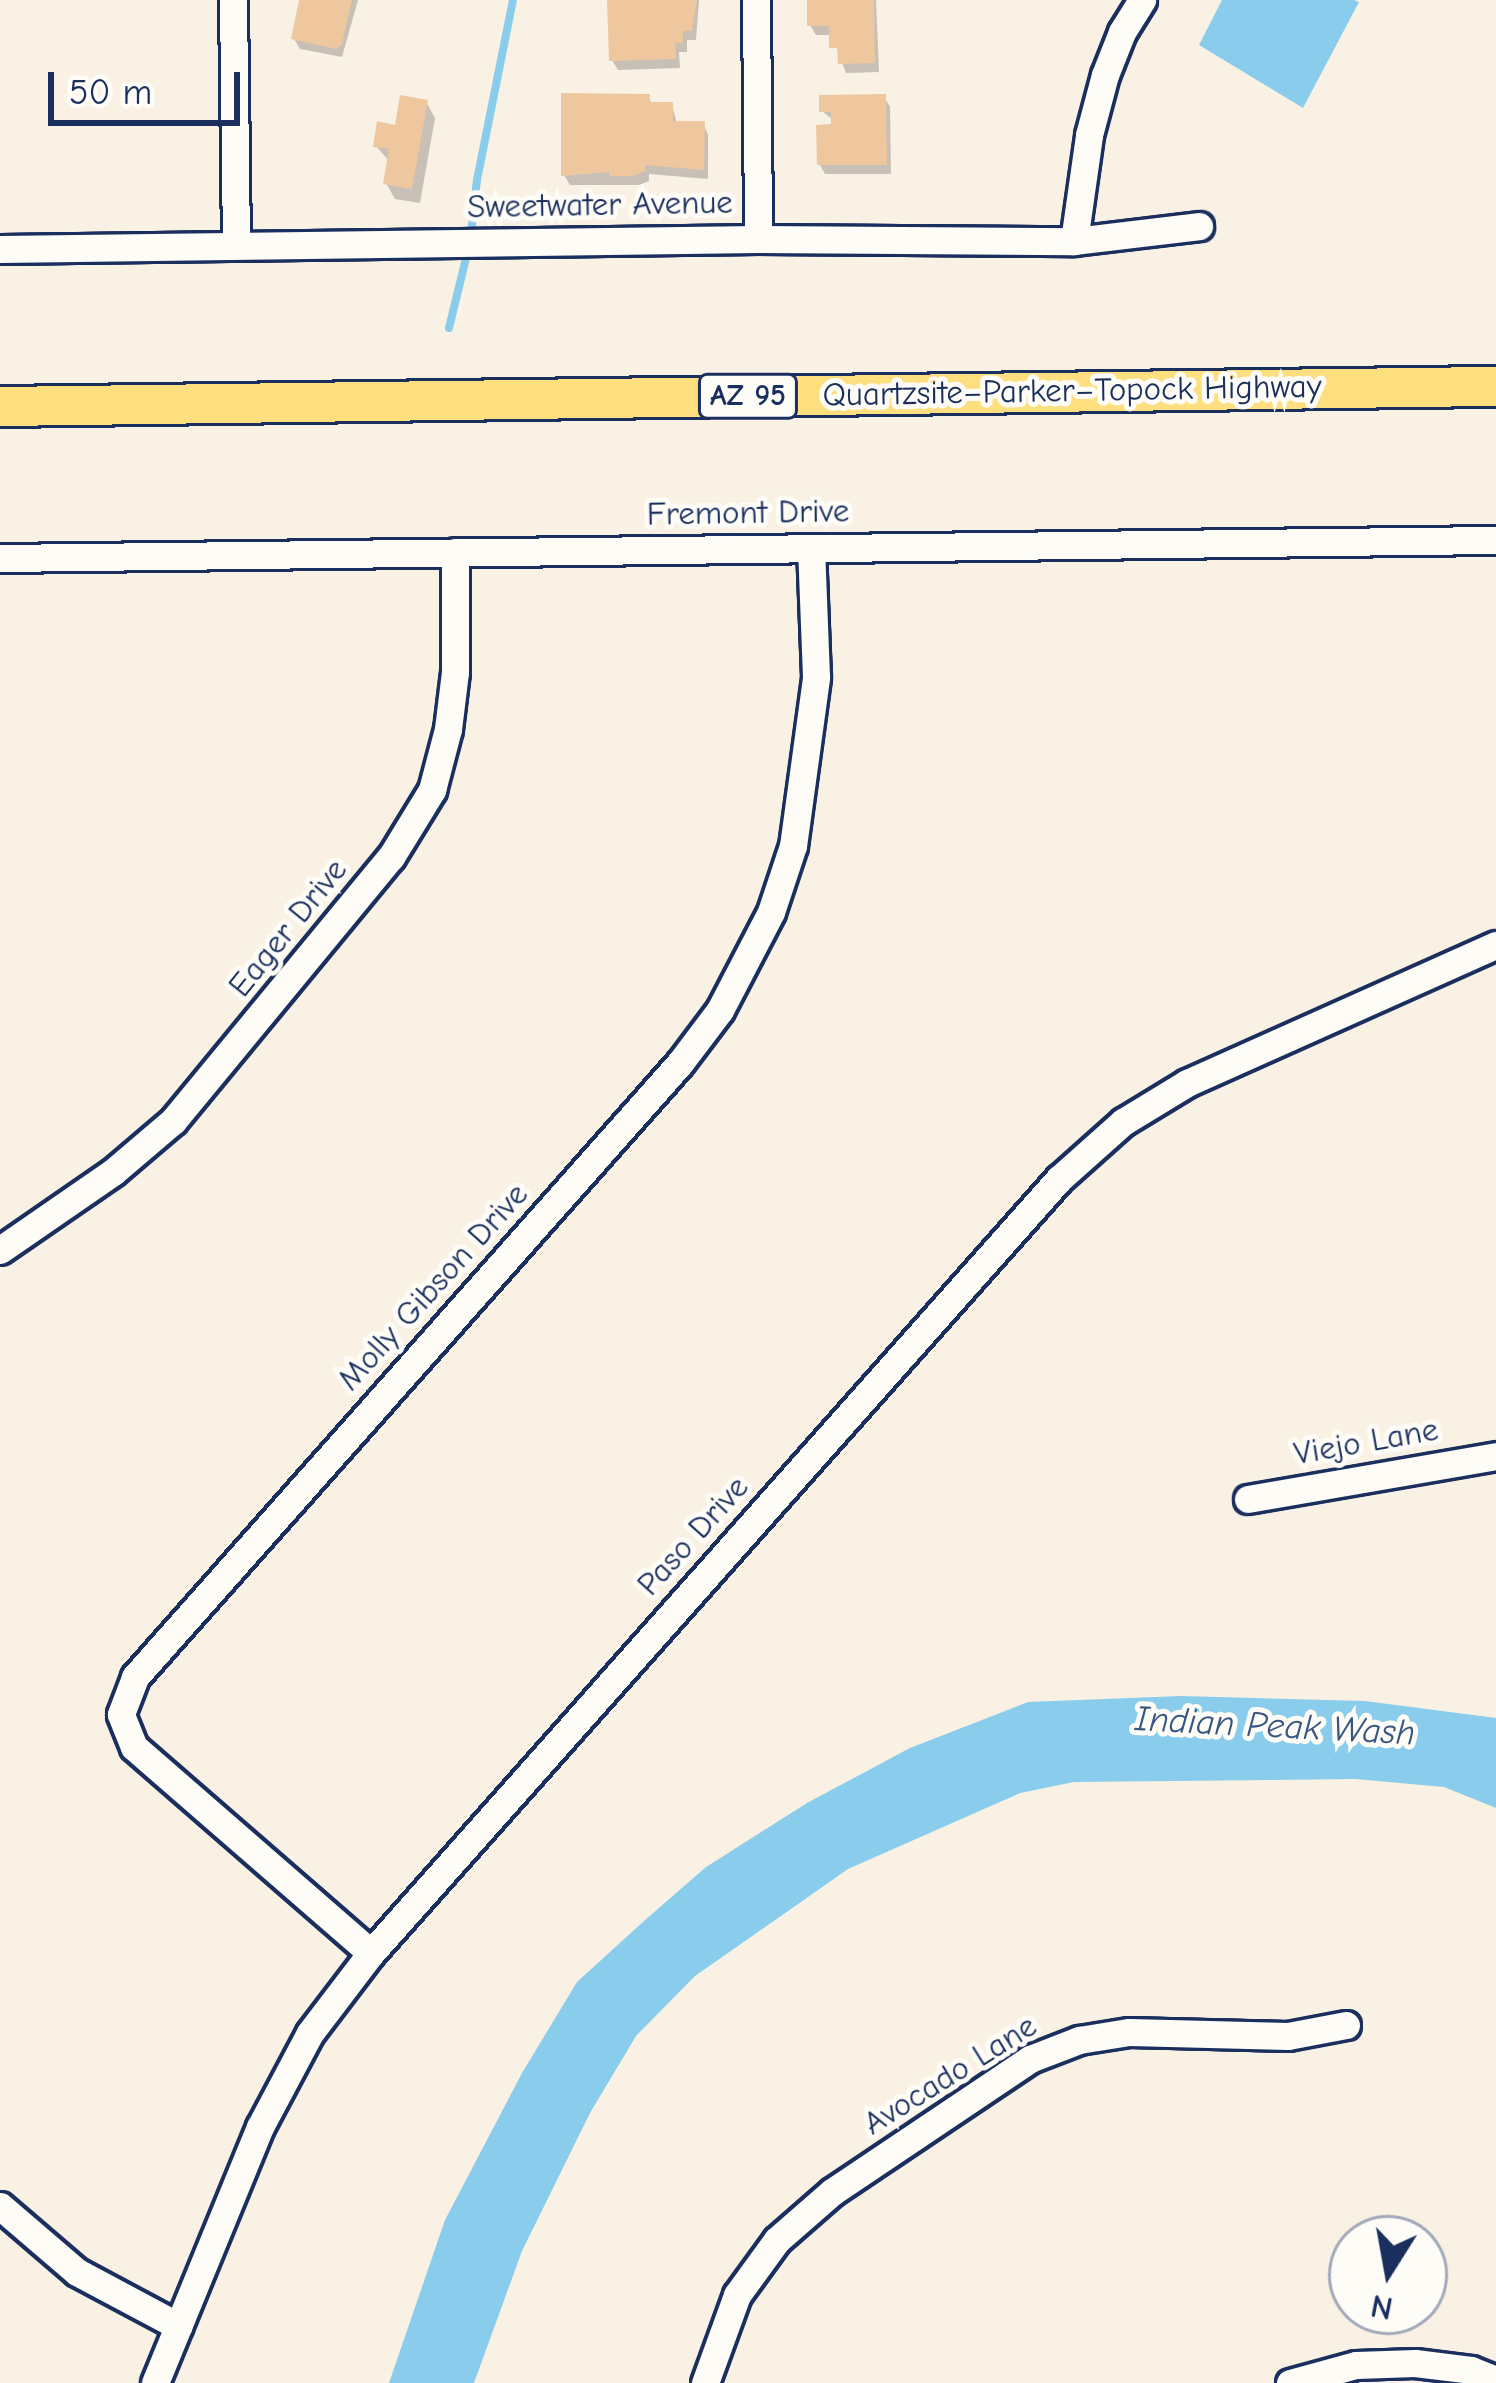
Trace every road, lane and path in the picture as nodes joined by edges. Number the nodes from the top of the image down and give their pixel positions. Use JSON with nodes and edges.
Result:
{"nodes":[{"id":1,"x":233,"y":0,"type":"edge"},
{"id":2,"x":756,"y":0,"type":"edge"},
{"id":3,"x":1142,"y":0,"type":"edge"},
{"id":4,"x":1199,"y":226,"type":"dead end"},
{"id":5,"x":758,"y":238,"type":"junction"},
{"id":6,"x":1074,"y":241,"type":"junction"},
{"id":7,"x":236,"y":245,"type":"junction"},
{"id":8,"x":0,"y":249,"type":"edge"},
{"id":9,"x":1496,"y":386,"type":"edge"},
{"id":10,"x":0,"y":406,"type":"edge"},
{"id":11,"x":1496,"y":540,"type":"edge"},
{"id":12,"x":811,"y":548,"type":"junction"},
{"id":13,"x":455,"y":552,"type":"junction"},
{"id":14,"x":0,"y":558,"type":"edge"},
{"id":15,"x":1496,"y":944,"type":"edge"},
{"id":16,"x":0,"y":1250,"type":"edge"},
{"id":17,"x":1496,"y":1456,"type":"edge"},
{"id":18,"x":1248,"y":1498,"type":"dead end"},
{"id":19,"x":371,"y":1952,"type":"junction"},
{"id":20,"x":1346,"y":2025,"type":"dead end"},
{"id":21,"x":0,"y":2206,"type":"edge"},
{"id":22,"x":178,"y":2326,"type":"junction"},
{"id":23,"x":1496,"y":2380,"type":"edge"},
{"id":24,"x":155,"y":2383,"type":"edge"},
{"id":25,"x":705,"y":2383,"type":"edge"},
{"id":26,"x":1290,"y":2383,"type":"edge"}],
"edges":[{"from":1,"to":7,"type":"street"},
{"from":2,"to":5,"type":"street"},
{"from":3,"to":6,"type":"street"},
{"from":4,"to":6,"type":"street","name":"Sweetwater Avenue"},
{"from":5,"to":6,"type":"street","name":"Sweetwater Avenue"},
{"from":5,"to":7,"type":"street","name":"Sweetwater Avenue"},
{"from":7,"to":8,"type":"street","name":"Sweetwater Avenue"},
{"from":9,"to":10,"type":"highway","name":"Quartzsite–Parker–Topock Highway","number":"AZ 95"},
{"from":11,"to":12,"type":"street","name":"Fremont Drive"},
{"from":12,"to":13,"type":"street","name":"Fremont Drive"},
{"from":12,"to":19,"type":"street","name":"Molly Gibson Drive"},
{"from":13,"to":14,"type":"street","name":"Fremont Drive"},
{"from":13,"to":16,"type":"street","name":"Eager Drive"},
{"from":15,"to":19,"type":"street","name":"Paso Drive"},
{"from":17,"to":18,"type":"street","name":"Viejo Lane"},
{"from":19,"to":22,"type":"street","name":"Paso Drive"},
{"from":20,"to":25,"type":"street","name":"Avocado Lane"},
{"from":21,"to":22,"type":"street"},
{"from":22,"to":24,"type":"street","name":"Paso Drive"},
{"from":23,"to":26,"type":"street"}]}
